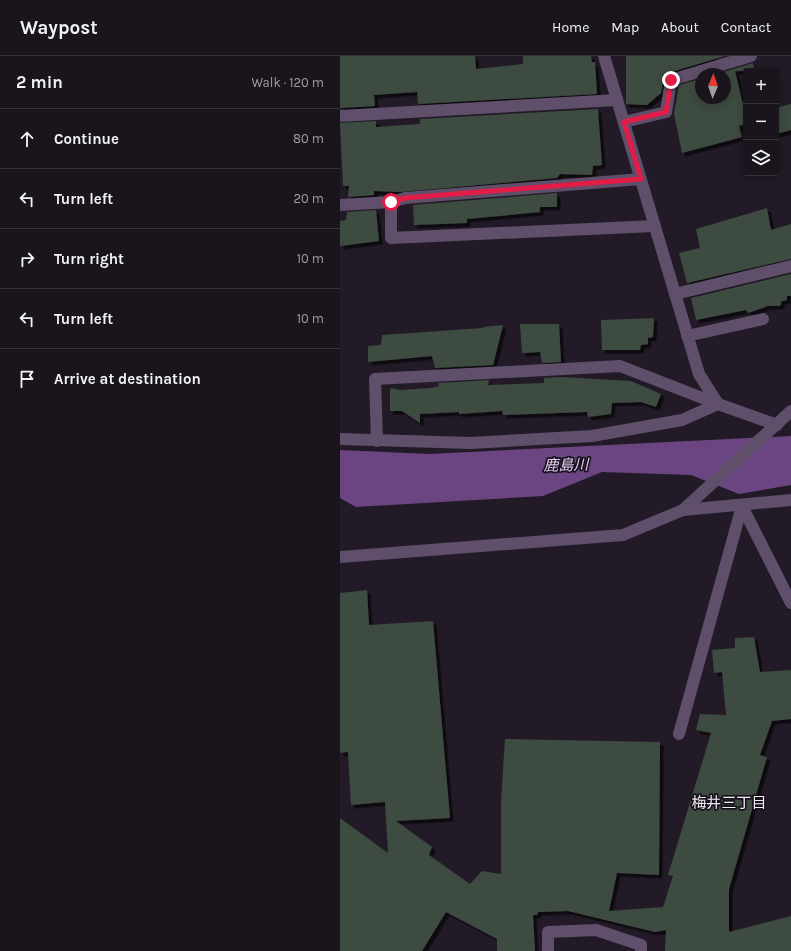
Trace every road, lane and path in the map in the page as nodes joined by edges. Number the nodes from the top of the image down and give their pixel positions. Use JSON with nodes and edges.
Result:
{"nodes":[{"id":1,"x":604,"y":56,"type":"edge"},
{"id":2,"x":751,"y":56,"type":"edge"},
{"id":3,"x":618,"y":100,"type":"junction"},
{"id":4,"x":340,"y":116,"type":"edge"},
{"id":5,"x":624,"y":122,"type":"junction"},
{"id":6,"x":641,"y":179,"type":"junction"},
{"id":7,"x":391,"y":202,"type":"junction"},
{"id":8,"x":340,"y":205,"type":"edge"},
{"id":9,"x":655,"y":226,"type":"junction"},
{"id":10,"x":791,"y":266,"type":"edge"},
{"id":11,"x":675,"y":294,"type":"junction"},
{"id":12,"x":763,"y":319,"type":"dead end"},
{"id":13,"x":688,"y":336,"type":"junction"},
{"id":14,"x":718,"y":404,"type":"junction"},
{"id":15,"x":791,"y":411,"type":"edge"},
{"id":16,"x":777,"y":425,"type":"junction"},
{"id":17,"x":340,"y":439,"type":"edge"},
{"id":18,"x":377,"y":441,"type":"junction"},
{"id":19,"x":791,"y":500,"type":"edge"},
{"id":20,"x":742,"y":506,"type":"junction"},
{"id":21,"x":683,"y":510,"type":"junction"},
{"id":22,"x":340,"y":557,"type":"edge"},
{"id":23,"x":791,"y":603,"type":"edge"},
{"id":24,"x":679,"y":734,"type":"dead end"},
{"id":25,"x":548,"y":951,"type":"edge"},
{"id":26,"x":641,"y":951,"type":"edge"}],
"edges":[{"from":1,"to":3,"type":"street"},
{"from":2,"to":5,"type":"street"},
{"from":3,"to":4,"type":"street"},
{"from":3,"to":5,"type":"street"},
{"from":5,"to":6,"type":"street"},
{"from":6,"to":7,"type":"street"},
{"from":6,"to":9,"type":"street"},
{"from":7,"to":8,"type":"street"},
{"from":7,"to":9,"type":"street"},
{"from":9,"to":11,"type":"street"},
{"from":10,"to":11,"type":"street"},
{"from":11,"to":13,"type":"street"},
{"from":12,"to":13,"type":"street"},
{"from":13,"to":14,"type":"street"},
{"from":14,"to":16,"type":"street"},
{"from":14,"to":18,"type":"street"},
{"from":14,"to":18,"type":"street"},
{"from":15,"to":16,"type":"street"},
{"from":16,"to":21,"type":"street"},
{"from":17,"to":18,"type":"street"},
{"from":19,"to":20,"type":"street"},
{"from":20,"to":21,"type":"street"},
{"from":20,"to":23,"type":"street"},
{"from":20,"to":24,"type":"street"},
{"from":21,"to":22,"type":"street"},
{"from":25,"to":26,"type":"street"}]}
